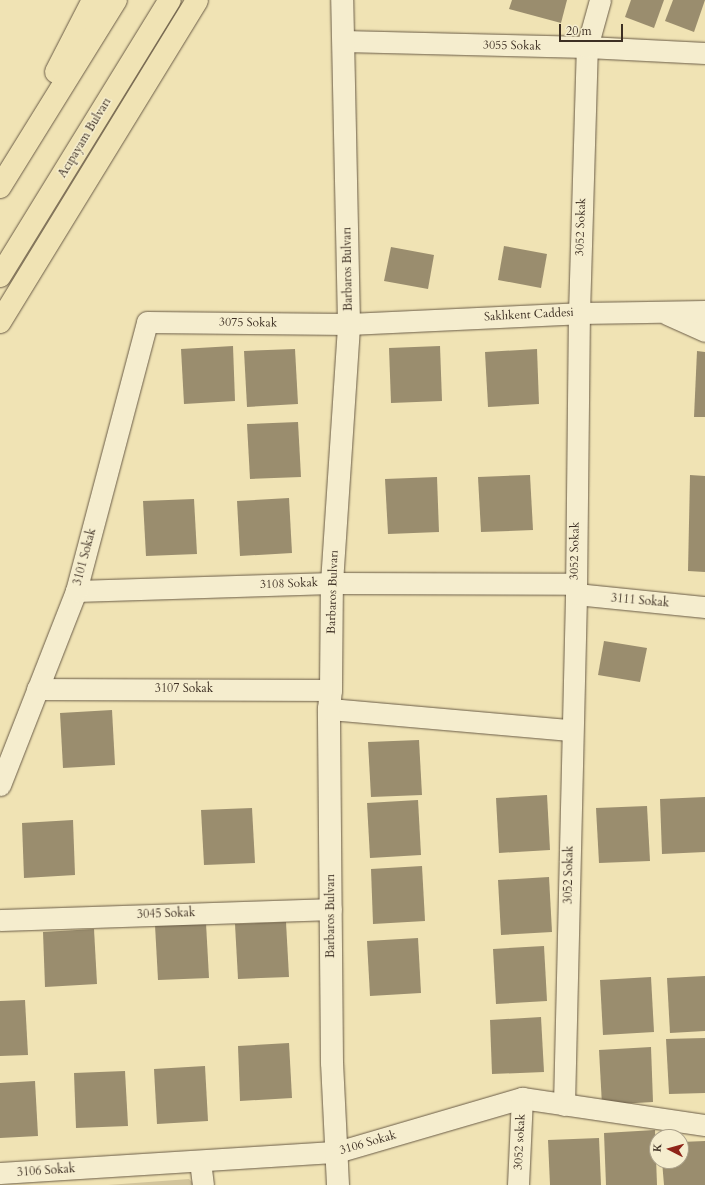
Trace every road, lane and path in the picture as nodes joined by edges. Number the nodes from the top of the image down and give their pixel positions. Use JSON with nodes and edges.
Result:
{"nodes":[{"id":1,"x":93,"y":0,"type":"edge"},
{"id":2,"x":116,"y":0,"type":"edge"},
{"id":3,"x":170,"y":0,"type":"edge"},
{"id":4,"x":197,"y":0,"type":"edge"},
{"id":5,"x":342,"y":0,"type":"edge"},
{"id":6,"x":600,"y":0,"type":"edge"},
{"id":7,"x":343,"y":41,"type":"junction"},
{"id":8,"x":587,"y":47,"type":"junction"},
{"id":9,"x":705,"y":53,"type":"edge"},
{"id":10,"x":0,"y":182,"type":"edge"},
{"id":11,"x":0,"y":187,"type":"edge"},
{"id":12,"x":0,"y":276,"type":"edge"},
{"id":13,"x":705,"y":311,"type":"edge"},
{"id":14,"x":660,"y":312,"type":"junction"},
{"id":15,"x":579,"y":313,"type":"junction"},
{"id":16,"x":0,"y":322,"type":"edge"},
{"id":17,"x":147,"y":322,"type":"joint"},
{"id":18,"x":349,"y":324,"type":"junction"},
{"id":19,"x":705,"y":331,"type":"edge"},
{"id":20,"x":332,"y":583,"type":"junction"},
{"id":21,"x":575,"y":589,"type":"junction"},
{"id":22,"x":76,"y":591,"type":"junction"},
{"id":23,"x":705,"y":607,"type":"edge"},
{"id":24,"x":37,"y":689,"type":"junction"},
{"id":25,"x":330,"y":700,"type":"junction"},
{"id":26,"x":571,"y":730,"type":"junction"},
{"id":27,"x":0,"y":785,"type":"edge"},
{"id":28,"x":331,"y":909,"type":"junction"},
{"id":29,"x":0,"y":920,"type":"edge"},
{"id":30,"x":522,"y":1098,"type":"junction"},
{"id":31,"x":564,"y":1105,"type":"junction"},
{"id":32,"x":705,"y":1125,"type":"edge"},
{"id":33,"x":337,"y":1152,"type":"junction"},
{"id":34,"x":200,"y":1161,"type":"junction"},
{"id":35,"x":0,"y":1173,"type":"edge"},
{"id":36,"x":203,"y":1185,"type":"edge"},
{"id":37,"x":338,"y":1185,"type":"edge"},
{"id":38,"x":518,"y":1185,"type":"edge"}],
"edges":[{"from":1,"to":10,"type":"main road"},
{"from":2,"to":11,"type":"main road"},
{"from":3,"to":12,"type":"main road","name":"Acıpayam Bulvarı"},
{"from":4,"to":16,"type":"main road"},
{"from":5,"to":7,"type":"street","name":"Barbaros Bulvarı"},
{"from":6,"to":8,"type":"street","name":"3052 Sokak"},
{"from":7,"to":8,"type":"street","name":"3055 Sokak"},
{"from":7,"to":18,"type":"street","name":"Barbaros Bulvarı"},
{"from":8,"to":9,"type":"street","name":"3055 Sokak"},
{"from":8,"to":15,"type":"street","name":"3052 Sokak"},
{"from":13,"to":14,"type":"street"},
{"from":14,"to":15,"type":"street","name":"Saklıkent Caddesi"},
{"from":14,"to":19,"type":"street","name":"Saklıkent Caddesi"},
{"from":15,"to":18,"type":"street","name":"Saklıkent Caddesi"},
{"from":15,"to":21,"type":"street","name":"3052 Sokak"},
{"from":17,"to":18,"type":"street","name":"3075 Sokak"},
{"from":17,"to":22,"type":"street","name":"3101 Sokak"},
{"from":18,"to":20,"type":"street","name":"Barbaros Bulvarı"},
{"from":20,"to":21,"type":"street","name":"3108 Sokak"},
{"from":20,"to":22,"type":"street","name":"3108 Sokak"},
{"from":20,"to":25,"type":"street","name":"Barbaros Bulvarı"},
{"from":21,"to":23,"type":"street","name":"3111 Sokak"},
{"from":21,"to":26,"type":"street","name":"3052 Sokak"},
{"from":22,"to":24,"type":"street","name":"3101 Sokak"},
{"from":24,"to":25,"type":"street","name":"3107 Sokak"},
{"from":24,"to":27,"type":"street","name":"3101 Sokak"},
{"from":25,"to":26,"type":"street","name":"3107 Sokak"},
{"from":25,"to":28,"type":"street","name":"Barbaros Bulvarı"},
{"from":26,"to":31,"type":"street","name":"3052 Sokak"},
{"from":28,"to":29,"type":"street","name":"3045 Sokak"},
{"from":28,"to":33,"type":"street","name":"Barbaros Bulvarı"},
{"from":30,"to":31,"type":"street","name":"3106 Sokak"},
{"from":30,"to":33,"type":"street","name":"3106 Sokak"},
{"from":30,"to":38,"type":"street","name":"3052 sokak"},
{"from":31,"to":32,"type":"street","name":"3106 Sokak"},
{"from":33,"to":34,"type":"street","name":"3106 Sokak"},
{"from":33,"to":37,"type":"street","name":"Barbaros Bulvarı"},
{"from":34,"to":35,"type":"street","name":"3106 Sokak"},
{"from":34,"to":36,"type":"street"}]}
